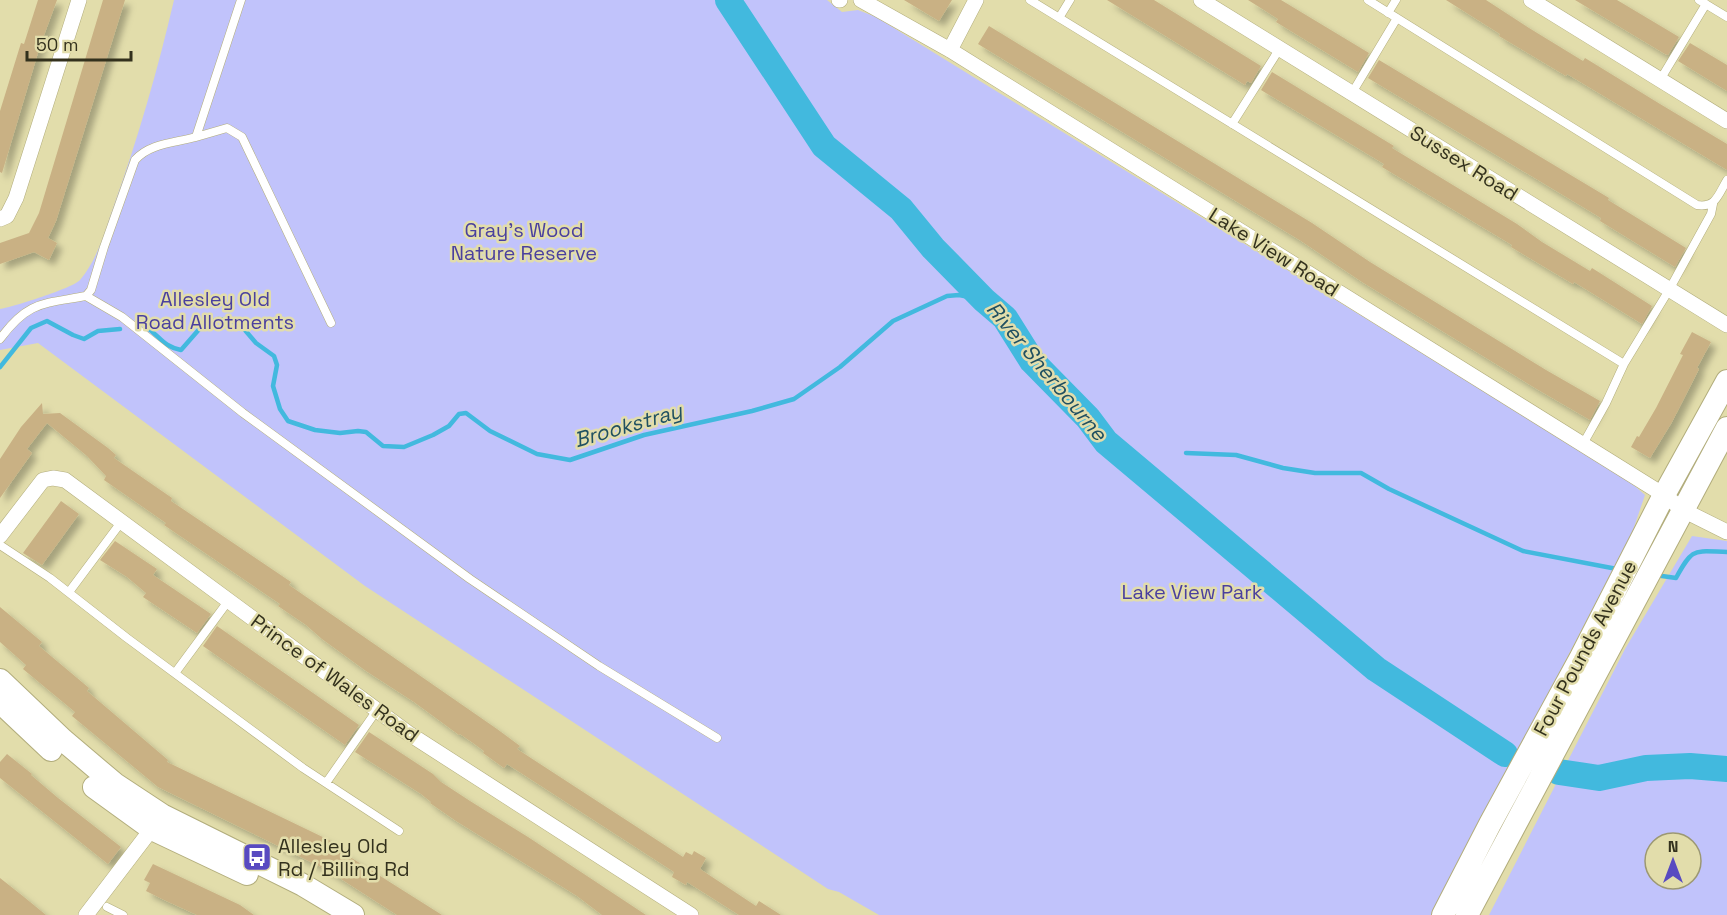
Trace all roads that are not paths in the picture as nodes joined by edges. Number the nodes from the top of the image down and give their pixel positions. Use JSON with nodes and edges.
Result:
{"nodes":[{"id":1,"x":80,"y":0,"type":"edge"},
{"id":2,"x":241,"y":0,"type":"edge"},
{"id":3,"x":861,"y":0,"type":"edge"},
{"id":4,"x":976,"y":0,"type":"edge"},
{"id":5,"x":1029,"y":0,"type":"edge"},
{"id":6,"x":1070,"y":0,"type":"edge"},
{"id":7,"x":1201,"y":0,"type":"edge"},
{"id":8,"x":1368,"y":0,"type":"edge"},
{"id":9,"x":1396,"y":0,"type":"edge"},
{"id":10,"x":1531,"y":0,"type":"edge"},
{"id":11,"x":1702,"y":2,"type":"edge"},
{"id":12,"x":1388,"y":13,"type":"junction"},
{"id":13,"x":1727,"y":17,"type":"edge"},
{"id":14,"x":1059,"y":18,"type":"junction"},
{"id":15,"x":1397,"y":18,"type":"junction"},
{"id":16,"x":1280,"y":48,"type":"junction"},
{"id":17,"x":950,"y":50,"type":"junction"},
{"id":18,"x":1660,"y":80,"type":"junction"},
{"id":19,"x":1352,"y":93,"type":"junction"},
{"id":20,"x":1727,"y":121,"type":"edge"},
{"id":21,"x":1232,"y":124,"type":"junction"},
{"id":22,"x":196,"y":137,"type":"junction"},
{"id":23,"x":1727,"y":180,"type":"edge"},
{"id":24,"x":1713,"y":204,"type":"junction"},
{"id":25,"x":0,"y":219,"type":"edge"},
{"id":26,"x":1669,"y":290,"type":"junction"},
{"id":27,"x":86,"y":296,"type":"junction"},
{"id":28,"x":331,"y":323,"type":"dead end"},
{"id":29,"x":1727,"y":325,"type":"edge"},
{"id":30,"x":0,"y":339,"type":"edge"},
{"id":31,"x":1624,"y":364,"type":"junction"},
{"id":32,"x":1727,"y":381,"type":"edge"},
{"id":33,"x":1727,"y":428,"type":"edge"},
{"id":34,"x":1583,"y":444,"type":"junction"},
{"id":35,"x":1665,"y":495,"type":"junction"},
{"id":36,"x":1683,"y":510,"type":"junction"},
{"id":37,"x":122,"y":521,"type":"junction"},
{"id":38,"x":1727,"y":532,"type":"edge"},
{"id":39,"x":0,"y":536,"type":"edge"},
{"id":40,"x":0,"y":545,"type":"edge"},
{"id":41,"x":1632,"y":582,"type":"junction"},
{"id":42,"x":69,"y":592,"type":"junction"},
{"id":43,"x":229,"y":600,"type":"junction"},
{"id":44,"x":175,"y":673,"type":"junction"},
{"id":45,"x":0,"y":680,"type":"edge"},
{"id":46,"x":0,"y":702,"type":"edge"},
{"id":47,"x":377,"y":710,"type":"junction"},
{"id":48,"x":717,"y":738,"type":"dead end"},
{"id":49,"x":326,"y":783,"type":"junction"},
{"id":50,"x":157,"y":822,"type":"junction"},
{"id":51,"x":399,"y":831,"type":"dead end"},
{"id":52,"x":107,"y":907,"type":"dead end"},
{"id":53,"x":86,"y":915,"type":"edge"},
{"id":54,"x":123,"y":915,"type":"edge"},
{"id":55,"x":326,"y":915,"type":"edge"},
{"id":56,"x":352,"y":915,"type":"edge"},
{"id":57,"x":691,"y":915,"type":"edge"},
{"id":58,"x":1443,"y":915,"type":"edge"},
{"id":59,"x":1467,"y":915,"type":"edge"}],
"edges":[{"from":1,"to":25,"type":"street"},
{"from":2,"to":22,"type":"lane"},
{"from":3,"to":17,"type":"street","name":"Lake View Road"},
{"from":4,"to":17,"type":"street"},
{"from":5,"to":14,"type":"lane"},
{"from":6,"to":14,"type":"lane"},
{"from":7,"to":16,"type":"street","name":"Sussex Road"},
{"from":8,"to":12,"type":"lane"},
{"from":9,"to":12,"type":"lane"},
{"from":10,"to":18,"type":"street"},
{"from":11,"to":13,"type":"lane"},
{"from":11,"to":18,"type":"lane"},
{"from":12,"to":15,"type":"lane"},
{"from":14,"to":21,"type":"lane"},
{"from":15,"to":19,"type":"lane"},
{"from":15,"to":24,"type":"lane"},
{"from":16,"to":19,"type":"street","name":"Sussex Road"},
{"from":16,"to":21,"type":"lane"},
{"from":17,"to":34,"type":"street","name":"Lake View Road"},
{"from":18,"to":20,"type":"street"},
{"from":19,"to":26,"type":"street","name":"Sussex Road"},
{"from":21,"to":31,"type":"lane"},
{"from":22,"to":27,"type":"lane"},
{"from":22,"to":28,"type":"lane"},
{"from":23,"to":24,"type":"lane"},
{"from":24,"to":26,"type":"lane"},
{"from":26,"to":29,"type":"street","name":"Sussex Road"},
{"from":26,"to":31,"type":"lane"},
{"from":27,"to":30,"type":"lane"},
{"from":27,"to":48,"type":"lane"},
{"from":31,"to":34,"type":"lane"},
{"from":32,"to":35,"type":"main road","name":"Four Pounds Avenue"},
{"from":33,"to":36,"type":"main road","name":"Four Pounds Avenue"},
{"from":34,"to":35,"type":"street","name":"Lake View Road"},
{"from":35,"to":36,"type":"street","name":"Lake View Road"},
{"from":35,"to":41,"type":"main road","name":"Four Pounds Avenue"},
{"from":36,"to":38,"type":"street","name":"Lake View Road"},
{"from":36,"to":41,"type":"main road","name":"Four Pounds Avenue"},
{"from":37,"to":39,"type":"street","name":"Prince of Wales Road"},
{"from":37,"to":42,"type":"lane"},
{"from":37,"to":43,"type":"street","name":"Prince of Wales Road"},
{"from":40,"to":42,"type":"lane"},
{"from":41,"to":58,"type":"main road","name":"Four Pounds Avenue"},
{"from":41,"to":59,"type":"main road","name":"Four Pounds Avenue"},
{"from":42,"to":44,"type":"lane"},
{"from":43,"to":44,"type":"lane"},
{"from":43,"to":47,"type":"street","name":"Prince of Wales Road"},
{"from":44,"to":49,"type":"lane"},
{"from":45,"to":50,"type":"main road"},
{"from":46,"to":50,"type":"main road"},
{"from":47,"to":49,"type":"lane"},
{"from":47,"to":57,"type":"street","name":"Prince of Wales Road"},
{"from":49,"to":51,"type":"lane"},
{"from":50,"to":53,"type":"street"},
{"from":50,"to":55,"type":"main road"},
{"from":50,"to":56,"type":"main road"},
{"from":52,"to":54,"type":"lane"}]}
